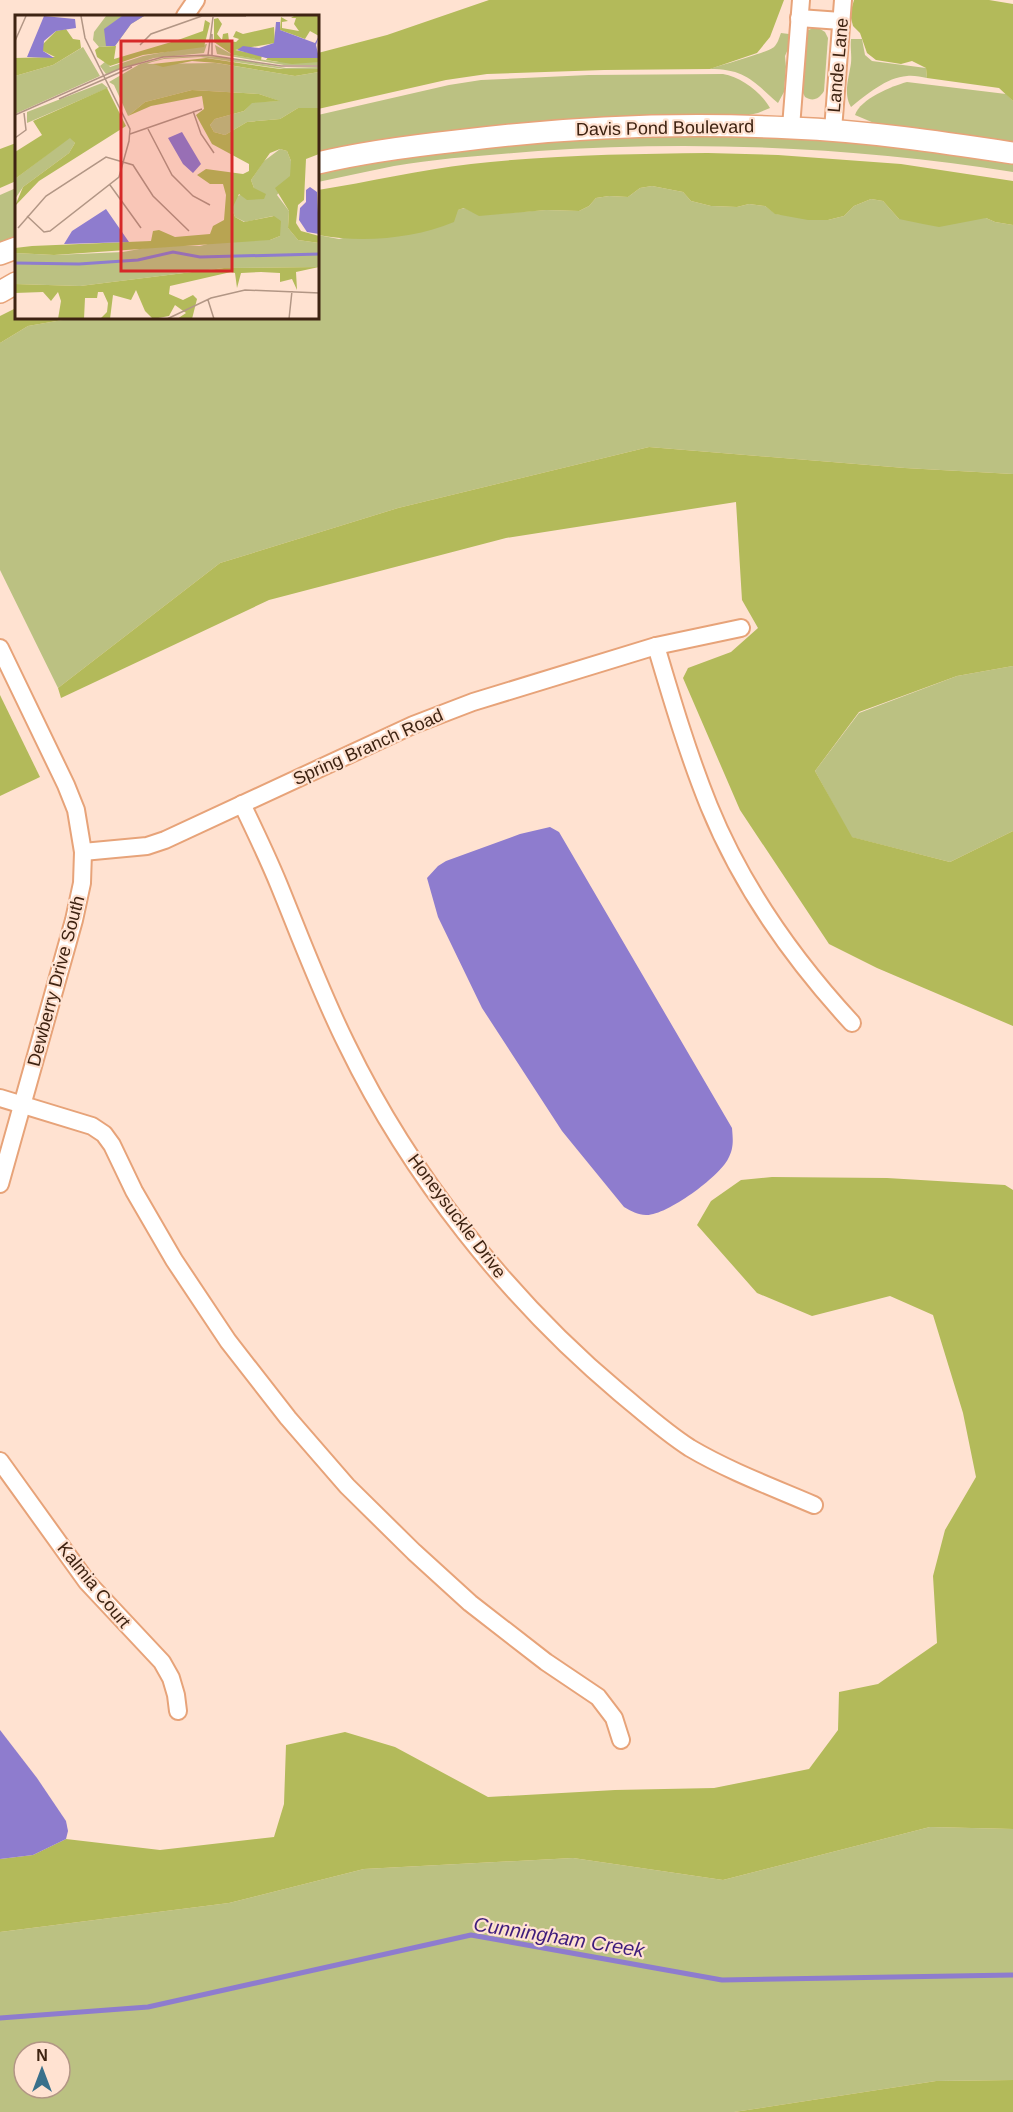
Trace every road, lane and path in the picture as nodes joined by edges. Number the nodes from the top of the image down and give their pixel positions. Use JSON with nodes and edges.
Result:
{"nodes":[{"id":1,"x":196,"y":0,"type":"edge"},
{"id":2,"x":801,"y":0,"type":"edge"},
{"id":3,"x":843,"y":0,"type":"edge"},
{"id":4,"x":186,"y":15,"type":"edge"},
{"id":5,"x":799,"y":18,"type":"junction"},
{"id":6,"x":841,"y":21,"type":"junction"},
{"id":7,"x":791,"y":127,"type":"junction"},
{"id":8,"x":833,"y":130,"type":"junction"},
{"id":9,"x":1013,"y":153,"type":"edge"},
{"id":10,"x":320,"y":163,"type":"edge"},
{"id":11,"x":15,"y":248,"type":"edge"},
{"id":12,"x":0,"y":254,"type":"edge"},
{"id":13,"x":15,"y":284,"type":"edge"},
{"id":14,"x":0,"y":292,"type":"edge"},
{"id":15,"x":741,"y":628,"type":"dead end"},
{"id":16,"x":656,"y":646,"type":"junction"},
{"id":17,"x":0,"y":648,"type":"edge"},
{"id":18,"x":242,"y":804,"type":"junction"},
{"id":19,"x":83,"y":852,"type":"junction"},
{"id":20,"x":852,"y":1023,"type":"dead end"},
{"id":21,"x":0,"y":1098,"type":"edge"},
{"id":22,"x":22,"y":1104,"type":"junction"},
{"id":23,"x":0,"y":1184,"type":"edge"},
{"id":24,"x":0,"y":1461,"type":"edge"},
{"id":25,"x":814,"y":1505,"type":"dead end"},
{"id":26,"x":178,"y":1711,"type":"dead end"},
{"id":27,"x":621,"y":1740,"type":"dead end"}],
"edges":[{"from":1,"to":4,"type":"street"},
{"from":2,"to":5,"type":"street"},
{"from":3,"to":6,"type":"street","name":"Lande Lane"},
{"from":5,"to":6,"type":"street"},
{"from":5,"to":7,"type":"street"},
{"from":6,"to":8,"type":"street","name":"Lande Lane"},
{"from":7,"to":8,"type":"street","name":"Davis Pond Boulevard"},
{"from":7,"to":10,"type":"street","name":"Davis Pond Boulevard"},
{"from":8,"to":9,"type":"street","name":"Davis Pond Boulevard"},
{"from":11,"to":12,"type":"street"},
{"from":13,"to":14,"type":"street"},
{"from":15,"to":16,"type":"street","name":"Spring Branch Road"},
{"from":16,"to":18,"type":"street","name":"Spring Branch Road"},
{"from":16,"to":20,"type":"street"},
{"from":17,"to":19,"type":"street","name":"Dewberry Drive South"},
{"from":18,"to":19,"type":"street","name":"Spring Branch Road"},
{"from":18,"to":25,"type":"street","name":"Honeysuckle Drive"},
{"from":19,"to":22,"type":"street","name":"Dewberry Drive South"},
{"from":21,"to":22,"type":"street"},
{"from":22,"to":23,"type":"street","name":"Dewberry Drive South"},
{"from":22,"to":27,"type":"street"},
{"from":24,"to":26,"type":"street","name":"Kalmia Court"}]}
